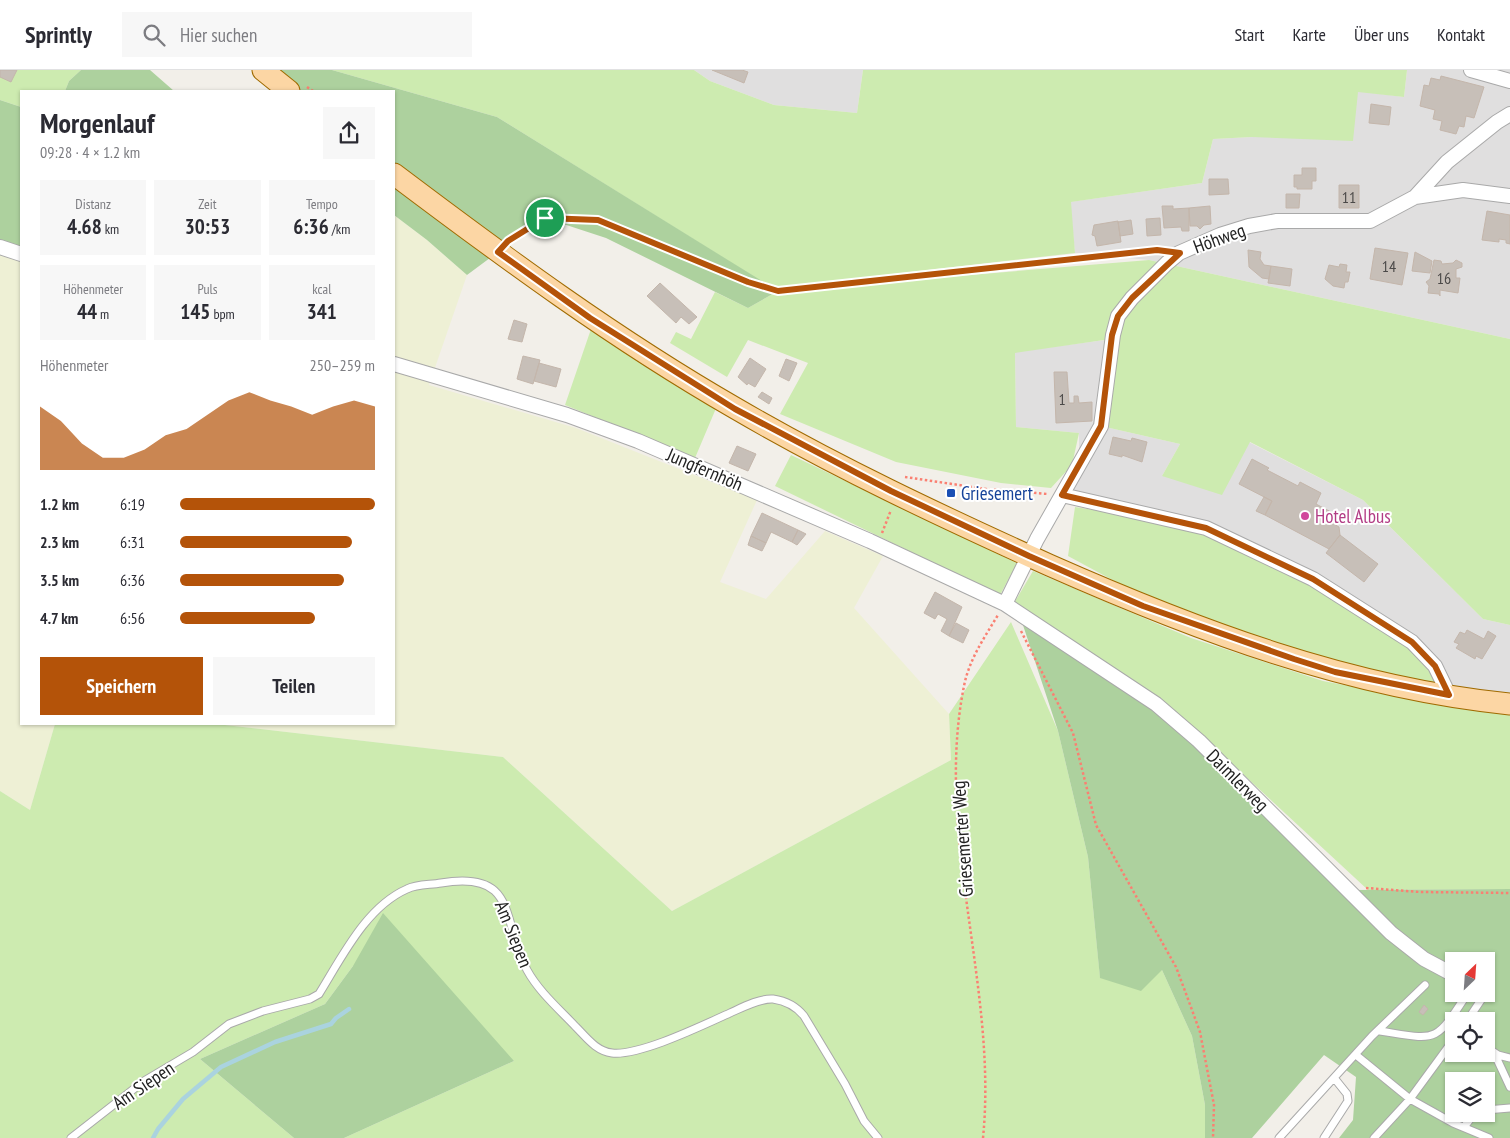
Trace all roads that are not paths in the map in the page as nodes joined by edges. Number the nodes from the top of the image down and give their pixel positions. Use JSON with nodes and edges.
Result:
{"nodes":[{"id":1,"x":263,"y":70,"type":"edge"},
{"id":2,"x":1471,"y":70,"type":"edge"},
{"id":3,"x":1510,"y":81,"type":"edge"},
{"id":4,"x":289,"y":90,"type":"edge"},
{"id":5,"x":1510,"y":114,"type":"edge"},
{"id":6,"x":395,"y":175,"type":"edge"},
{"id":7,"x":1510,"y":196,"type":"edge"},
{"id":8,"x":1415,"y":197,"type":"junction"},
{"id":9,"x":0,"y":247,"type":"edge"},
{"id":10,"x":20,"y":254,"type":"edge"},
{"id":11,"x":395,"y":364,"type":"edge"},
{"id":12,"x":1062,"y":495,"type":"junction"},
{"id":13,"x":1029,"y":556,"type":"junction"},
{"id":14,"x":1005,"y":604,"type":"junction"},
{"id":15,"x":1449,"y":695,"type":"junction"},
{"id":16,"x":1510,"y":704,"type":"edge"},
{"id":17,"x":1445,"y":970,"type":"edge"},
{"id":18,"x":1425,"y":985,"type":"dead end"},
{"id":19,"x":1461,"y":1002,"type":"edge"},
{"id":20,"x":1380,"y":1031,"type":"junction"},
{"id":21,"x":1445,"y":1051,"type":"edge"},
{"id":22,"x":1495,"y":1053,"type":"edge"},
{"id":23,"x":1356,"y":1055,"type":"junction"},
{"id":24,"x":1498,"y":1055,"type":"junction"},
{"id":25,"x":1510,"y":1058,"type":"edge"},
{"id":26,"x":1335,"y":1079,"type":"junction"},
{"id":27,"x":1510,"y":1087,"type":"edge"},
{"id":28,"x":1410,"y":1098,"type":"junction"},
{"id":29,"x":1510,"y":1108,"type":"edge"},
{"id":30,"x":1495,"y":1109,"type":"edge"},
{"id":31,"x":1468,"y":1122,"type":"edge"},
{"id":32,"x":1464,"y":1127,"type":"junction"},
{"id":33,"x":71,"y":1138,"type":"edge"},
{"id":34,"x":878,"y":1138,"type":"edge"},
{"id":35,"x":1279,"y":1138,"type":"edge"},
{"id":36,"x":1324,"y":1138,"type":"edge"},
{"id":37,"x":1374,"y":1138,"type":"edge"},
{"id":38,"x":1489,"y":1138,"type":"edge"}],
"edges":[{"from":1,"to":4,"type":"main road"},
{"from":2,"to":3,"type":"street"},
{"from":5,"to":8,"type":"street","name":"Höhweg"},
{"from":6,"to":13,"type":"main road"},
{"from":7,"to":8,"type":"street"},
{"from":8,"to":12,"type":"street","name":"Höhweg"},
{"from":9,"to":10,"type":"street"},
{"from":11,"to":14,"type":"street","name":"Jungfernhöh"},
{"from":12,"to":13,"type":"street","name":"Höhweg"},
{"from":12,"to":15,"type":"street"},
{"from":13,"to":14,"type":"street"},
{"from":13,"to":15,"type":"main road"},
{"from":14,"to":17,"type":"street","name":"Daimlerweg"},
{"from":15,"to":16,"type":"main road"},
{"from":18,"to":20,"type":"lane"},
{"from":19,"to":20,"type":"lane"},
{"from":20,"to":23,"type":"lane"},
{"from":21,"to":28,"type":"lane"},
{"from":22,"to":24,"type":"lane"},
{"from":23,"to":26,"type":"lane"},
{"from":23,"to":28,"type":"lane"},
{"from":24,"to":25,"type":"lane"},
{"from":24,"to":27,"type":"lane"},
{"from":26,"to":35,"type":"lane"},
{"from":26,"to":36,"type":"lane"},
{"from":28,"to":32,"type":"lane"},
{"from":28,"to":37,"type":"lane"},
{"from":29,"to":30,"type":"lane"},
{"from":31,"to":32,"type":"lane"},
{"from":32,"to":38,"type":"lane"},
{"from":33,"to":34,"type":"lane","name":"Am Siepen"}]}
